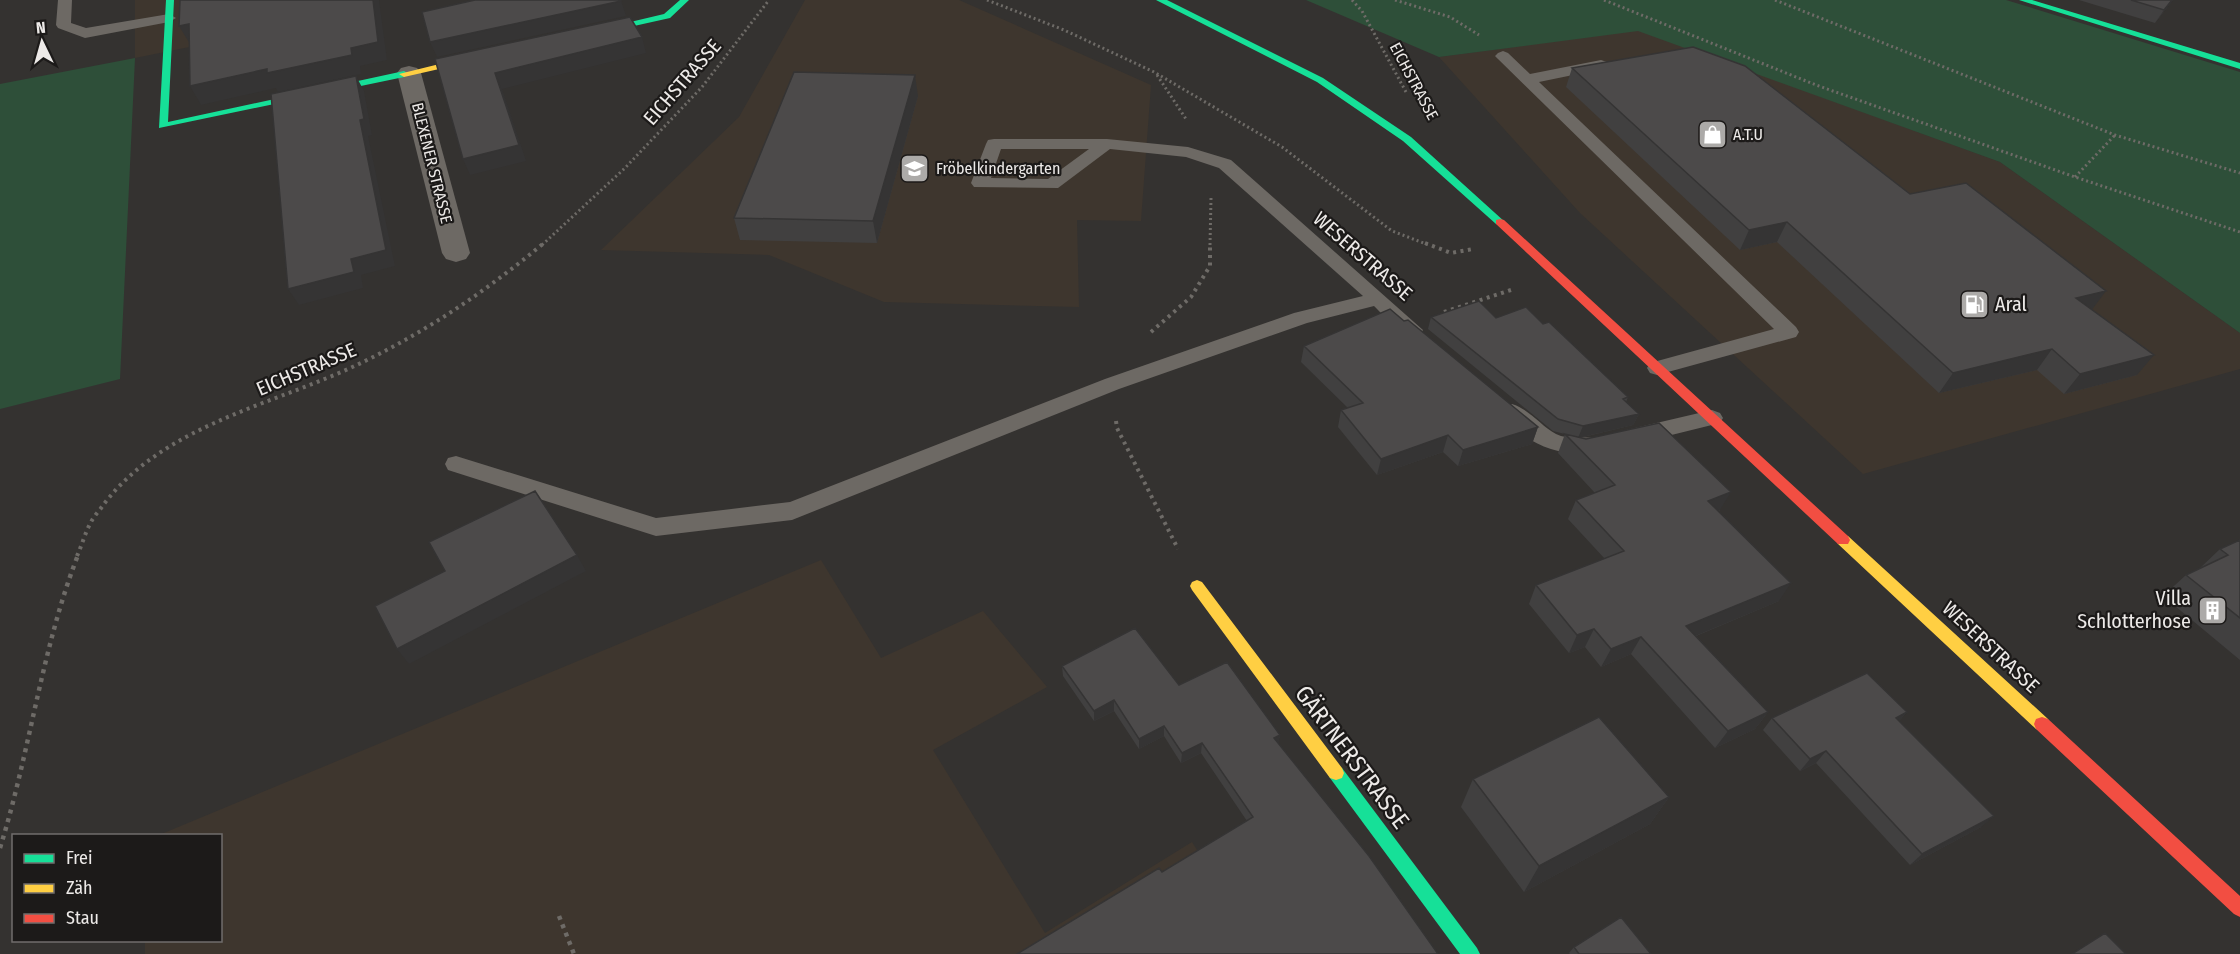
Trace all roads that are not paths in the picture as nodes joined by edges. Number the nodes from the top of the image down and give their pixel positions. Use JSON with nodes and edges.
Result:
{"nodes":[{"id":1,"x":65,"y":0,"type":"edge"},
{"id":2,"x":170,"y":0,"type":"edge"},
{"id":3,"x":685,"y":0,"type":"edge"},
{"id":4,"x":1160,"y":0,"type":"edge"},
{"id":5,"x":2023,"y":0,"type":"edge"},
{"id":6,"x":169,"y":18,"type":"junction"},
{"id":7,"x":573,"y":37,"type":"edge"},
{"id":8,"x":491,"y":55,"type":"edge"},
{"id":9,"x":1503,"y":56,"type":"dead end"},
{"id":10,"x":1618,"y":63,"type":"edge"},
{"id":11,"x":2240,"y":66,"type":"edge"},
{"id":12,"x":409,"y":73,"type":"junction"},
{"id":13,"x":1527,"y":79,"type":"junction"},
{"id":14,"x":1107,"y":144,"type":"junction"},
{"id":15,"x":456,"y":253,"type":"dead end"},
{"id":16,"x":1377,"y":299,"type":"junction"},
{"id":17,"x":1423,"y":338,"type":"edge"},
{"id":18,"x":1657,"y":368,"type":"junction"},
{"id":19,"x":1502,"y":403,"type":"edge"},
{"id":20,"x":1712,"y":418,"type":"junction"},
{"id":21,"x":456,"y":464,"type":"dead end"},
{"id":22,"x":1197,"y":586,"type":"dead end"},
{"id":23,"x":2240,"y":908,"type":"edge"},
{"id":24,"x":1471,"y":954,"type":"edge"}],
"edges":[{"from":1,"to":6,"type":"lane"},
{"from":2,"to":6,"type":"street"},
{"from":3,"to":7,"type":"street"},
{"from":4,"to":18,"type":"street","name":"WESERSTRASSE"},
{"from":5,"to":11,"type":"street"},
{"from":6,"to":12,"type":"street"},
{"from":8,"to":12,"type":"street"},
{"from":9,"to":13,"type":"lane"},
{"from":10,"to":13,"type":"lane"},
{"from":12,"to":15,"type":"street","name":"BLEXENER STRASSE"},
{"from":13,"to":18,"type":"lane"},
{"from":14,"to":14,"type":"lane","name":"WESERSTRASSE"},
{"from":14,"to":16,"type":"lane","name":"WESERSTRASSE"},
{"from":16,"to":17,"type":"lane","name":"WESERSTRASSE"},
{"from":16,"to":21,"type":"lane"},
{"from":18,"to":20,"type":"street","name":"WESERSTRASSE"},
{"from":19,"to":20,"type":"lane"},
{"from":20,"to":23,"type":"street","name":"WESERSTRASSE"},
{"from":22,"to":24,"type":"street","name":"GÄRTNERSTRASSE"}]}
